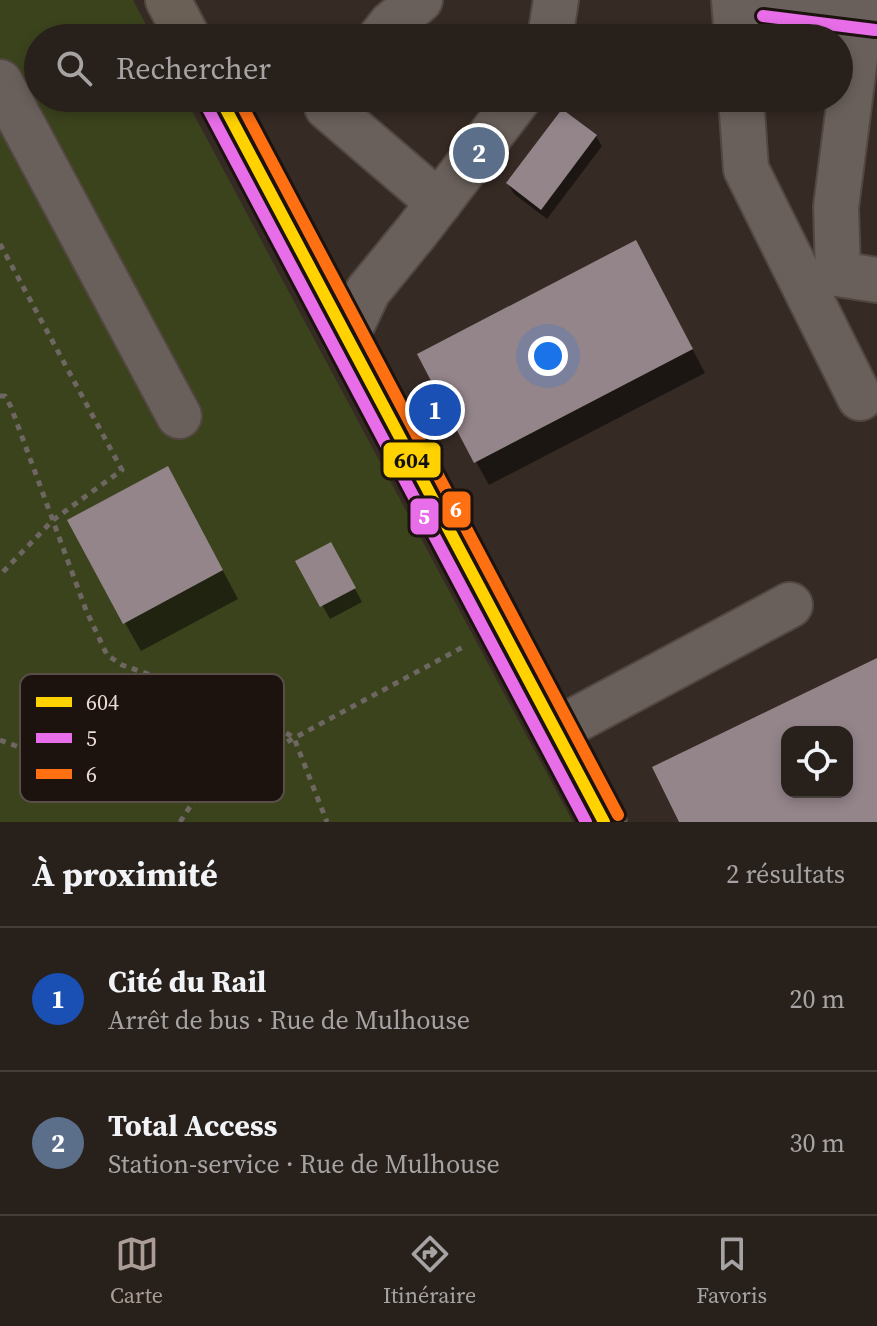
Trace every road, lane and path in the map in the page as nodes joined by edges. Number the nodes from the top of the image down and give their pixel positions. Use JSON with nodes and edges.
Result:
{"nodes":[{"id":1,"x":168,"y":0,"type":"edge"},
{"id":2,"x":420,"y":0,"type":"edge"},
{"id":3,"x":556,"y":0,"type":"edge"},
{"id":4,"x":734,"y":0,"type":"edge"},
{"id":5,"x":765,"y":0,"type":"edge"},
{"id":6,"x":869,"y":12,"type":"edge"},
{"id":7,"x":181,"y":24,"type":"edge"},
{"id":8,"x":391,"y":24,"type":"edge"},
{"id":9,"x":552,"y":24,"type":"edge"},
{"id":10,"x":736,"y":24,"type":"edge"},
{"id":11,"x":0,"y":82,"type":"edge"},
{"id":12,"x":853,"y":107,"type":"edge"},
{"id":13,"x":227,"y":112,"type":"edge"},
{"id":14,"x":333,"y":112,"type":"edge"},
{"id":15,"x":508,"y":112,"type":"edge"},
{"id":16,"x":742,"y":112,"type":"edge"},
{"id":17,"x":852,"y":112,"type":"edge"},
{"id":18,"x":439,"y":203,"type":"junction"},
{"id":19,"x":0,"y":244,"type":"edge"},
{"id":20,"x":877,"y":280,"type":"edge"},
{"id":21,"x":346,"y":338,"type":"junction"},
{"id":22,"x":0,"y":396,"type":"edge"},
{"id":23,"x":860,"y":398,"type":"dead end"},
{"id":24,"x":179,"y":416,"type":"dead end"},
{"id":25,"x":53,"y":520,"type":"junction"},
{"id":26,"x":0,"y":575,"type":"edge"},
{"id":27,"x":790,"y":605,"type":"dead end"},
{"id":28,"x":498,"y":624,"type":"junction"},
{"id":29,"x":148,"y":674,"type":"edge"},
{"id":30,"x":284,"y":731,"type":"edge"},
{"id":31,"x":555,"y":731,"type":"junction"},
{"id":32,"x":294,"y":738,"type":"junction"},
{"id":33,"x":0,"y":740,"type":"edge"},
{"id":34,"x":284,"y":743,"type":"edge"},
{"id":35,"x":20,"y":747,"type":"edge"},
{"id":36,"x":193,"y":802,"type":"edge"},
{"id":37,"x":180,"y":822,"type":"edge"},
{"id":38,"x":327,"y":822,"type":"edge"},
{"id":39,"x":604,"y":822,"type":"edge"}],
"edges":[{"from":1,"to":7,"type":"main road"},
{"from":2,"to":8,"type":"street"},
{"from":3,"to":9,"type":"street"},
{"from":4,"to":10,"type":"street"},
{"from":5,"to":6,"type":"street"},
{"from":6,"to":12,"type":"street"},
{"from":11,"to":24,"type":"street"},
{"from":13,"to":21,"type":"main road"},
{"from":14,"to":18,"type":"street"},
{"from":15,"to":18,"type":"street"},
{"from":16,"to":23,"type":"street"},
{"from":17,"to":20,"type":"street"},
{"from":18,"to":21,"type":"street"},
{"from":19,"to":25,"type":"path"},
{"from":21,"to":28,"type":"main road"},
{"from":22,"to":25,"type":"path"},
{"from":25,"to":26,"type":"path"},
{"from":25,"to":29,"type":"path"},
{"from":27,"to":31,"type":"street"},
{"from":28,"to":31,"type":"main road"},
{"from":28,"to":32,"type":"path"},
{"from":30,"to":32,"type":"path"},
{"from":31,"to":39,"type":"main road"},
{"from":32,"to":34,"type":"path"},
{"from":32,"to":38,"type":"path"},
{"from":33,"to":35,"type":"path"},
{"from":36,"to":37,"type":"path"}]}
